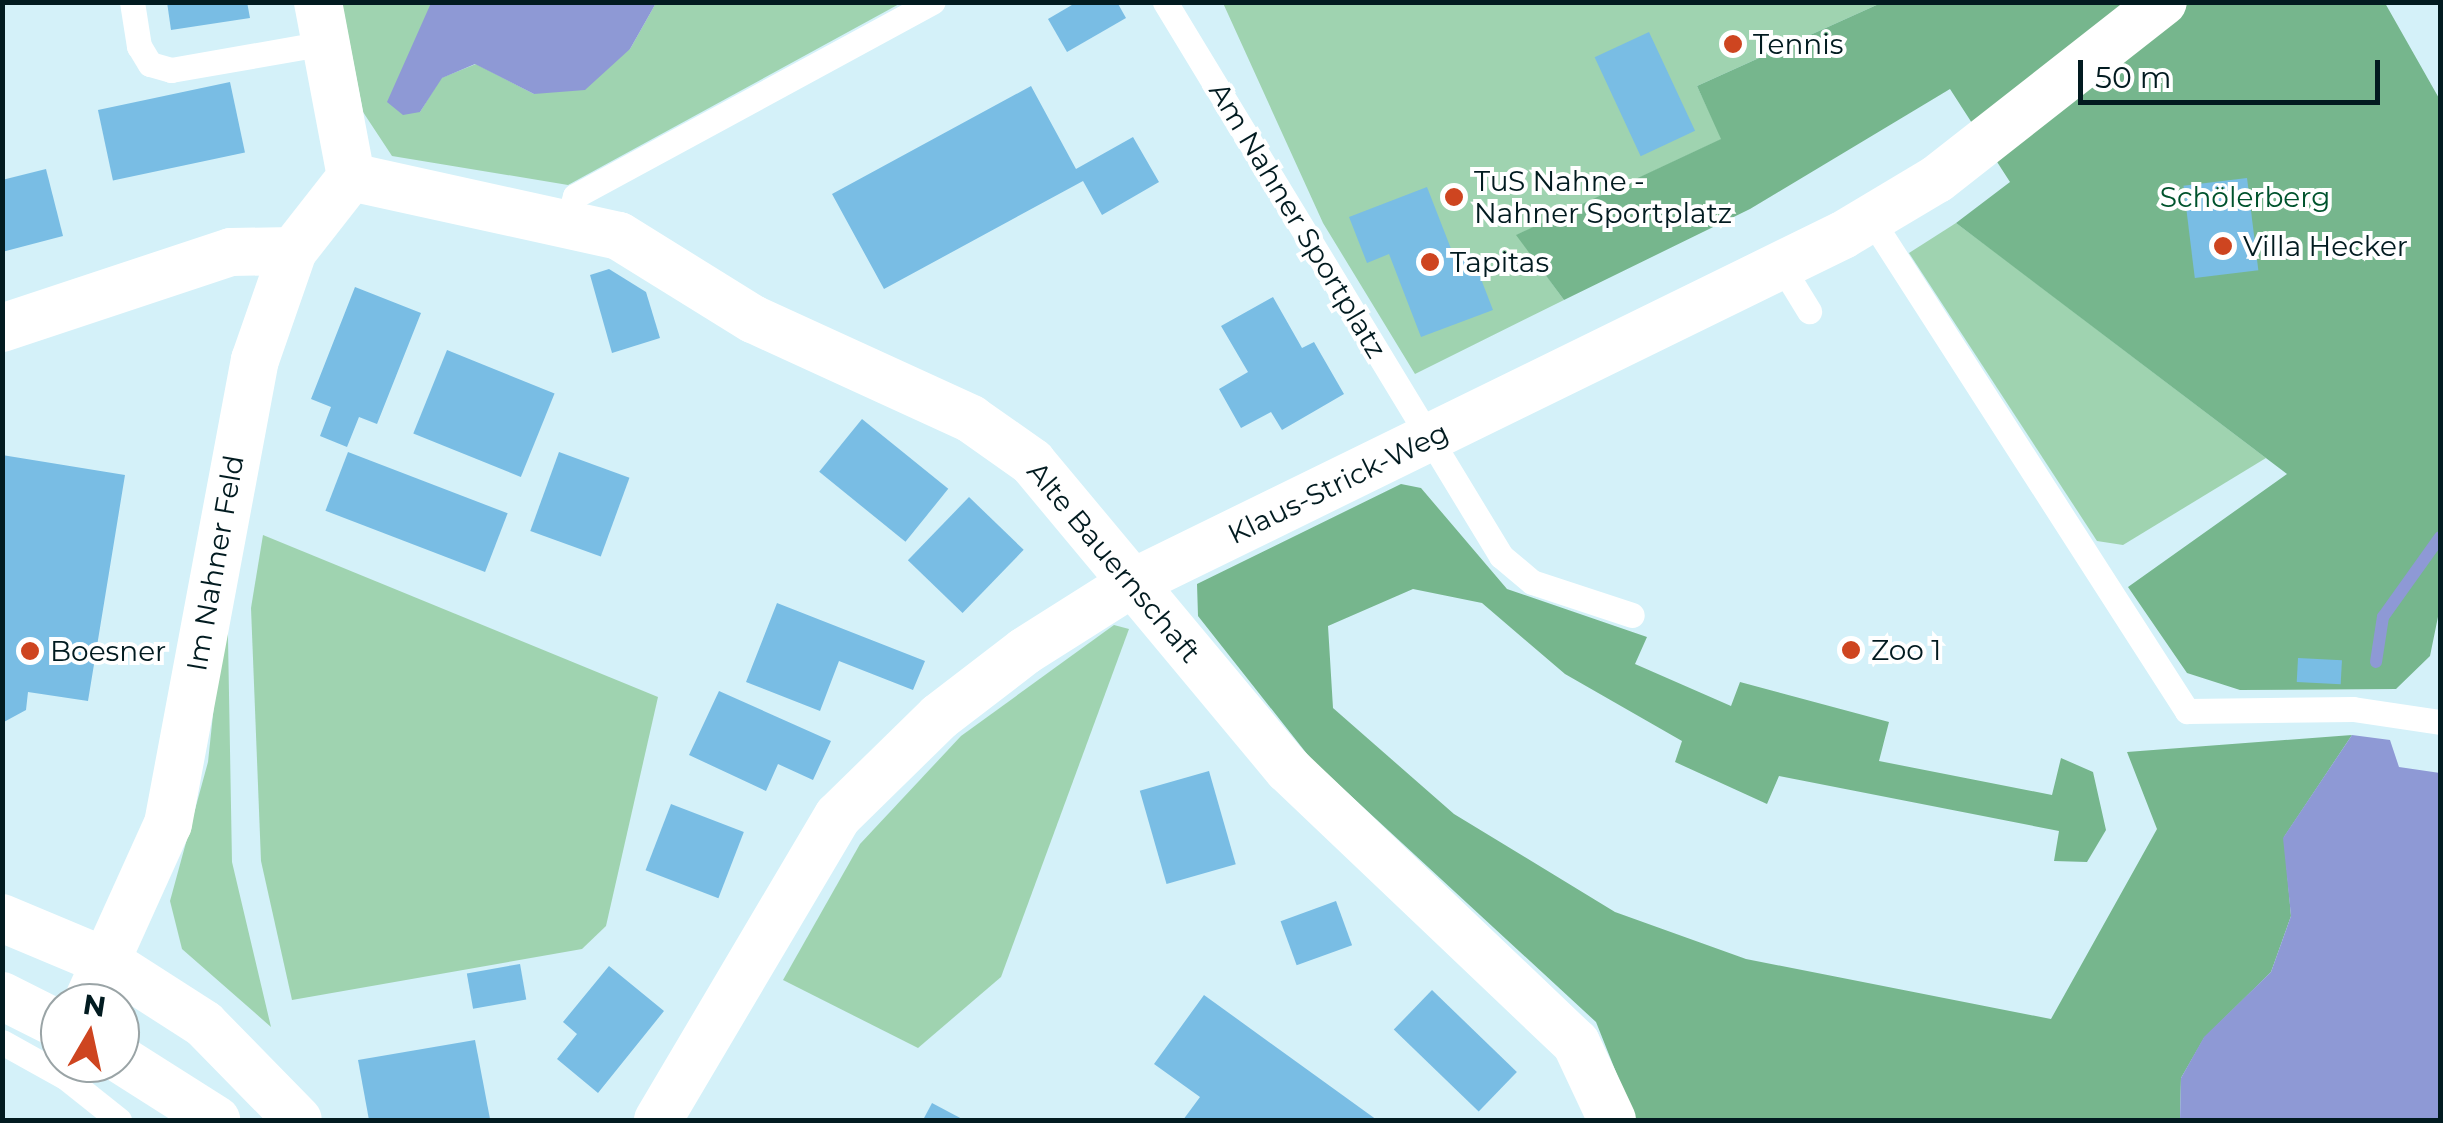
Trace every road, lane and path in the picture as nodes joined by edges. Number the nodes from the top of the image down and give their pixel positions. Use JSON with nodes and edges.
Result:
{"nodes":[{"id":1,"x":132,"y":2,"type":"edge"},
{"id":2,"x":932,"y":2,"type":"edge"},
{"id":3,"x":1165,"y":2,"type":"edge"},
{"id":4,"x":2162,"y":2,"type":"edge"},
{"id":5,"x":322,"y":23,"type":"edge"},
{"id":6,"x":351,"y":178,"type":"junction"},
{"id":7,"x":1870,"y":218,"type":"junction"},
{"id":8,"x":568,"y":219,"type":"junction"},
{"id":9,"x":293,"y":251,"type":"junction"},
{"id":10,"x":1782,"y":268,"type":"junction"},
{"id":11,"x":1809,"y":311,"type":"dead end"},
{"id":12,"x":2,"y":328,"type":"edge"},
{"id":13,"x":1430,"y":438,"type":"junction"},
{"id":14,"x":1134,"y":582,"type":"junction"},
{"id":15,"x":1632,"y":615,"type":"dead end"},
{"id":16,"x":2440,"y":722,"type":"edge"},
{"id":17,"x":2,"y":918,"type":"edge"},
{"id":18,"x":98,"y":983,"type":"edge"},
{"id":19,"x":2,"y":996,"type":"edge"},
{"id":20,"x":140,"y":999,"type":"edge"},
{"id":21,"x":40,"y":1015,"type":"edge"},
{"id":22,"x":2,"y":1042,"type":"edge"},
{"id":23,"x":140,"y":1072,"type":"edge"},
{"id":24,"x":119,"y":1120,"type":"edge"},
{"id":25,"x":216,"y":1120,"type":"edge"},
{"id":26,"x":298,"y":1120,"type":"edge"},
{"id":27,"x":658,"y":1120,"type":"edge"},
{"id":28,"x":1612,"y":1120,"type":"edge"}],
"edges":[{"from":1,"to":5,"type":"lane"},
{"from":2,"to":8,"type":"lane"},
{"from":3,"to":13,"type":"lane","name":"Am Nahner Sportplatz"},
{"from":4,"to":7,"type":"street","name":"Klaus-Strick-Weg"},
{"from":5,"to":6,"type":"street"},
{"from":6,"to":8,"type":"street","name":"Alte Bauernschaft"},
{"from":6,"to":9,"type":"street","name":"Im Nahner Feld"},
{"from":7,"to":10,"type":"street","name":"Klaus-Strick-Weg"},
{"from":7,"to":16,"type":"lane"},
{"from":8,"to":14,"type":"street","name":"Alte Bauernschaft"},
{"from":9,"to":12,"type":"street"},
{"from":9,"to":18,"type":"street","name":"Im Nahner Feld"},
{"from":10,"to":11,"type":"lane"},
{"from":10,"to":13,"type":"street","name":"Klaus-Strick-Weg"},
{"from":13,"to":14,"type":"street","name":"Klaus-Strick-Weg"},
{"from":13,"to":15,"type":"lane","name":"Am Nahner Sportplatz"},
{"from":14,"to":27,"type":"street","name":"Klaus-Strick-Weg"},
{"from":14,"to":28,"type":"street","name":"Alte Bauernschaft"},
{"from":17,"to":18,"type":"street"},
{"from":19,"to":21,"type":"street"},
{"from":20,"to":26,"type":"street"},
{"from":22,"to":24,"type":"lane"},
{"from":23,"to":25,"type":"street"}]}
